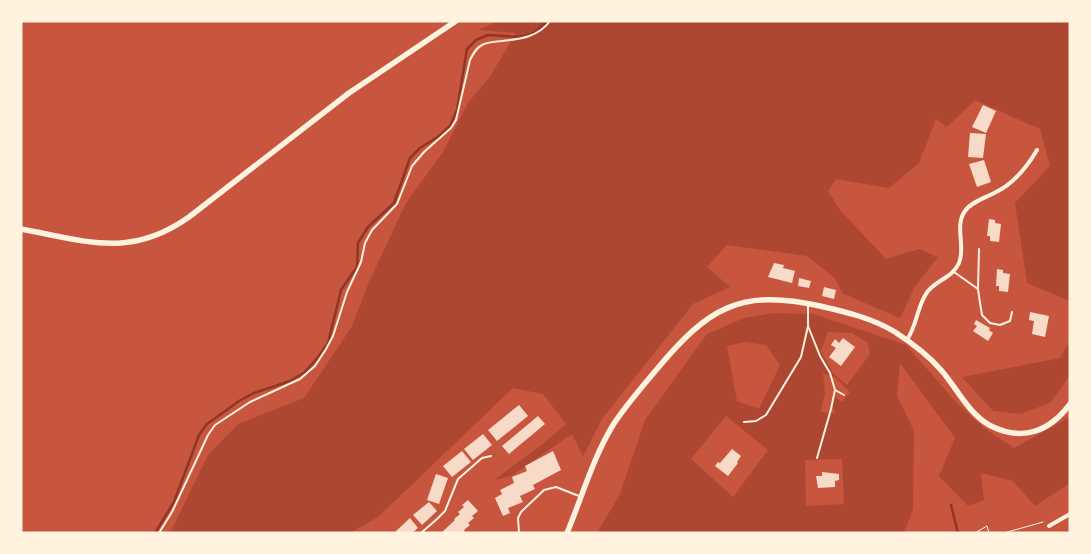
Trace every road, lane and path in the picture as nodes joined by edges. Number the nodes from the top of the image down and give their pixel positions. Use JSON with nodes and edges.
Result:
{"nodes":[{"id":1,"x":456,"y":21,"type":"edge"},
{"id":2,"x":550,"y":21,"type":"edge"},
{"id":3,"x":1037,"y":150,"type":"dead end"},
{"id":4,"x":22,"y":229,"type":"edge"},
{"id":5,"x":979,"y":249,"type":"dead end"},
{"id":6,"x":954,"y":272,"type":"junction"},
{"id":7,"x":978,"y":289,"type":"junction"},
{"id":8,"x":808,"y":304,"type":"junction"},
{"id":9,"x":1012,"y":312,"type":"dead end"},
{"id":10,"x":808,"y":326,"type":"junction"},
{"id":11,"x":907,"y":340,"type":"junction"},
{"id":12,"x":835,"y":390,"type":"junction"},
{"id":13,"x":844,"y":395,"type":"dead end"},
{"id":14,"x":1070,"y":404,"type":"edge"},
{"id":15,"x":744,"y":422,"type":"dead end"},
{"id":16,"x":491,"y":456,"type":"dead end"},
{"id":17,"x":817,"y":458,"type":"dead end"},
{"id":18,"x":582,"y":497,"type":"junction"},
{"id":19,"x":1070,"y":514,"type":"edge"},
{"id":20,"x":1049,"y":526,"type":"joint"},
{"id":21,"x":159,"y":533,"type":"edge"},
{"id":22,"x":421,"y":533,"type":"edge"},
{"id":23,"x":519,"y":533,"type":"edge"},
{"id":24,"x":567,"y":533,"type":"edge"},
{"id":25,"x":975,"y":533,"type":"edge"},
{"id":26,"x":989,"y":533,"type":"edge"},
{"id":27,"x":1004,"y":533,"type":"edge"}],
"edges":[{"from":1,"to":4,"type":"main road"},
{"from":2,"to":21,"type":"lane"},
{"from":3,"to":6,"type":"street"},
{"from":5,"to":7,"type":"lane"},
{"from":6,"to":7,"type":"lane"},
{"from":6,"to":11,"type":"street"},
{"from":7,"to":9,"type":"lane"},
{"from":8,"to":10,"type":"lane"},
{"from":8,"to":11,"type":"main road"},
{"from":8,"to":18,"type":"main road"},
{"from":10,"to":12,"type":"lane"},
{"from":10,"to":15,"type":"lane"},
{"from":11,"to":14,"type":"main road"},
{"from":12,"to":13,"type":"lane"},
{"from":12,"to":17,"type":"lane"},
{"from":16,"to":22,"type":"lane"},
{"from":18,"to":23,"type":"lane"},
{"from":18,"to":24,"type":"main road"},
{"from":19,"to":20,"type":"street"},
{"from":20,"to":27,"type":"path"},
{"from":25,"to":26,"type":"path"}]}
